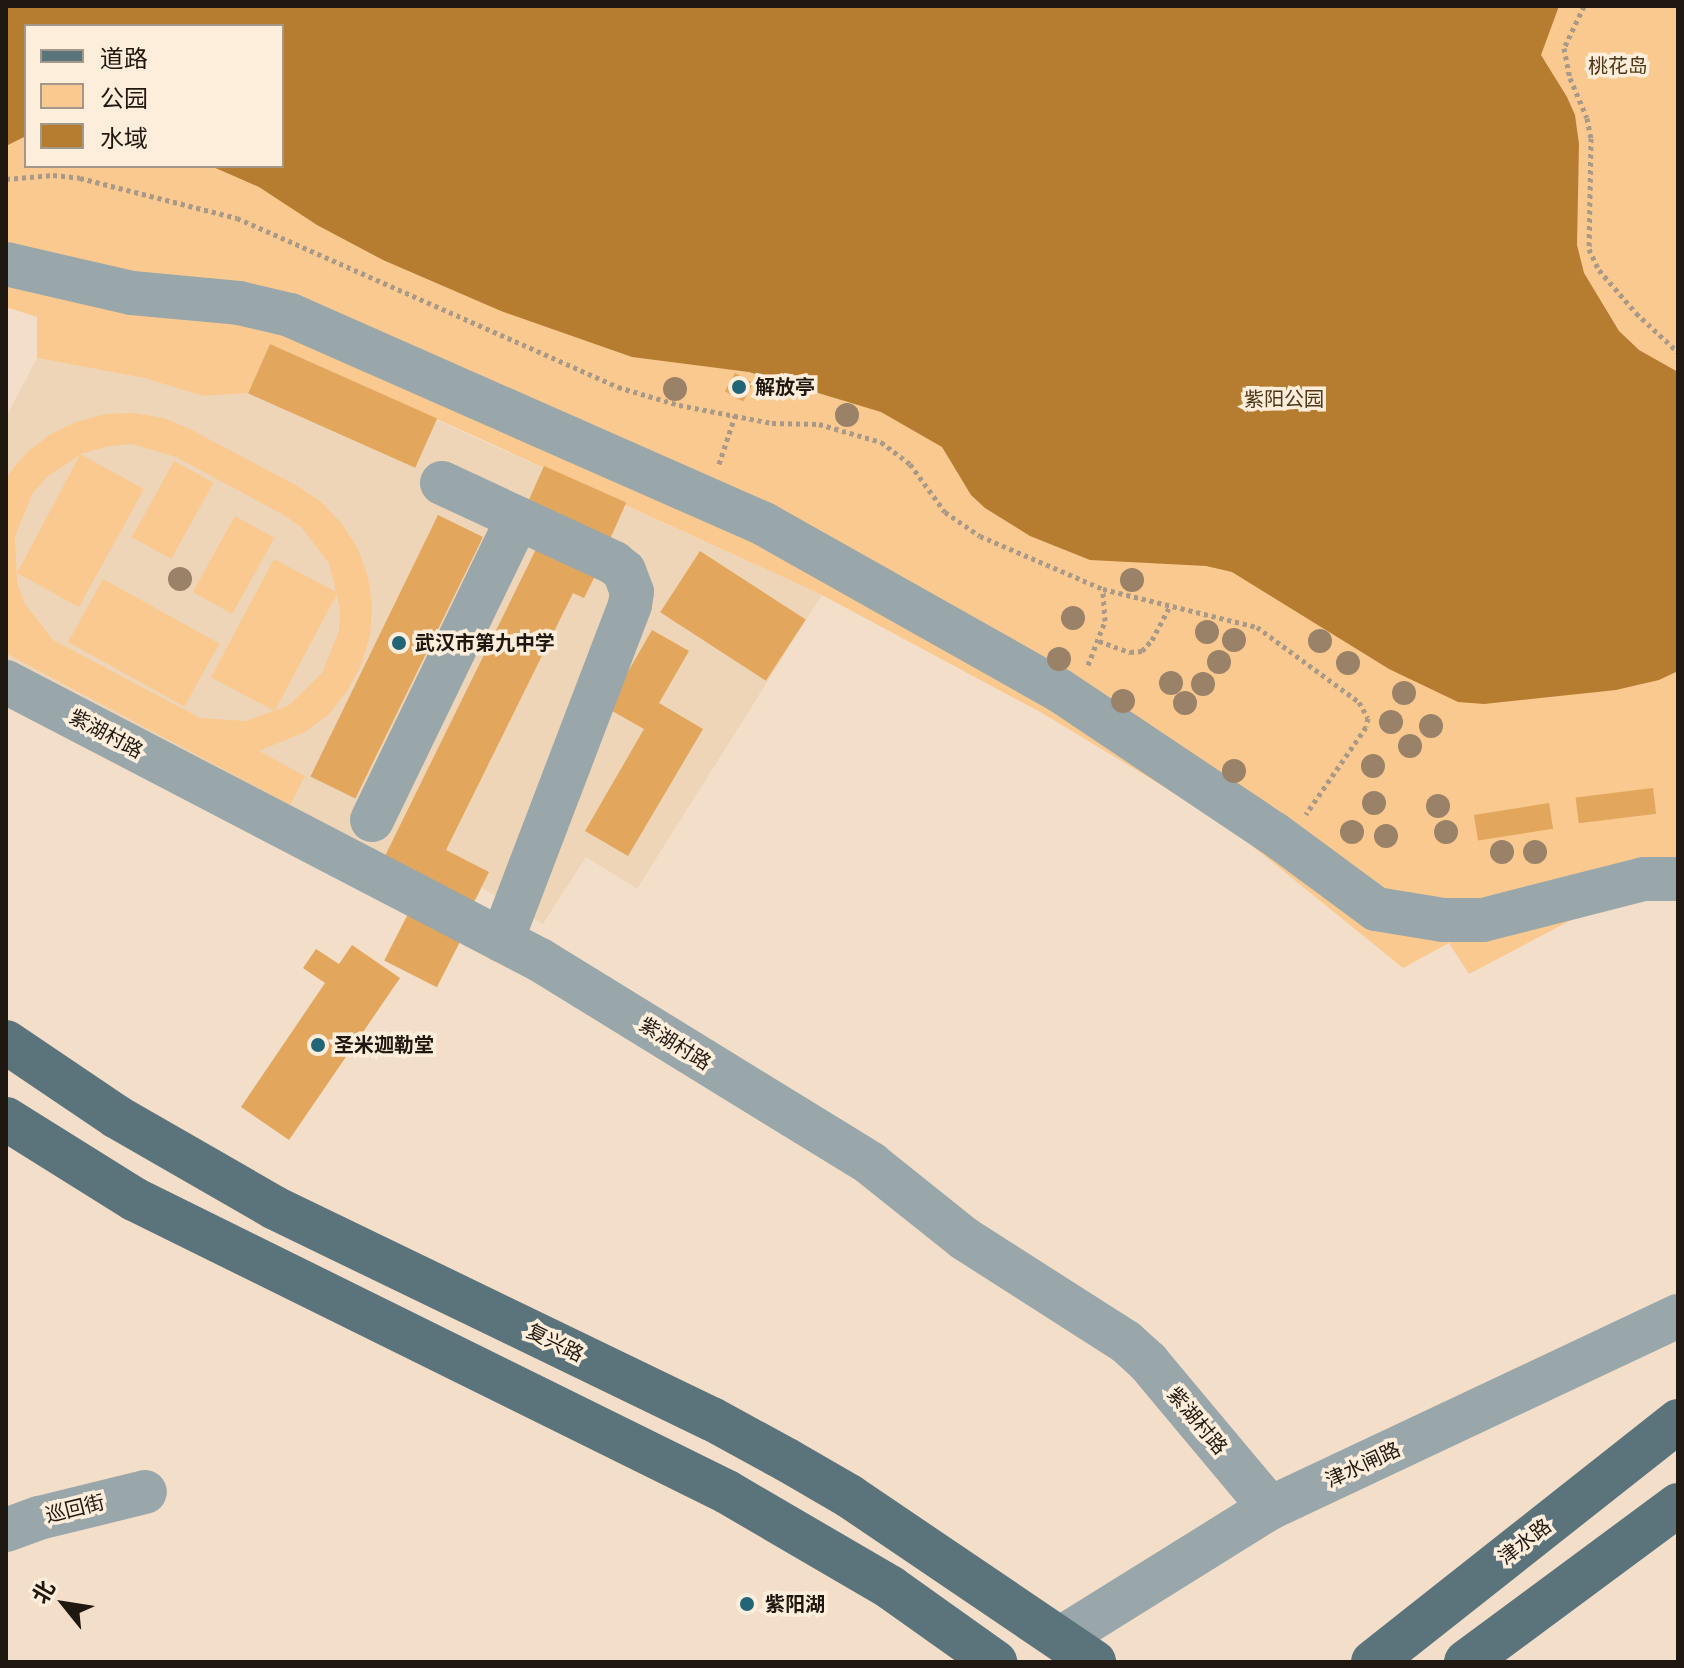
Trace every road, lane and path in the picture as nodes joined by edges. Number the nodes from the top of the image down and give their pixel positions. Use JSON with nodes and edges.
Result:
{"nodes":[{"id":1,"x":1584,"y":6,"type":"edge"},
{"id":2,"x":6,"y":179,"type":"edge"},
{"id":3,"x":6,"y":264,"type":"edge"},
{"id":4,"x":1678,"y":352,"type":"edge"},
{"id":5,"x":735,"y":416,"type":"junction"},
{"id":6,"x":442,"y":483,"type":"dead end"},
{"id":7,"x":708,"y":500,"type":"junction"},
{"id":8,"x":518,"y":518,"type":"junction"},
{"id":9,"x":1103,"y":589,"type":"junction"},
{"id":10,"x":1170,"y":606,"type":"junction"},
{"id":11,"x":1099,"y":641,"type":"junction"},
{"id":12,"x":6,"y":682,"type":"edge"},
{"id":13,"x":1072,"y":699,"type":"junction"},
{"id":14,"x":372,"y":820,"type":"dead end"},
{"id":15,"x":1286,"y":842,"type":"junction"},
{"id":16,"x":1678,"y":879,"type":"edge"},
{"id":17,"x":502,"y":940,"type":"junction"},
{"id":18,"x":6,"y":1042,"type":"edge"},
{"id":19,"x":6,"y":1119,"type":"edge"},
{"id":20,"x":1678,"y":1316,"type":"edge"},
{"id":21,"x":1678,"y":1421,"type":"edge"},
{"id":22,"x":145,"y":1492,"type":"dead end"},
{"id":23,"x":1678,"y":1505,"type":"edge"},
{"id":24,"x":1270,"y":1508,"type":"junction"},
{"id":25,"x":6,"y":1530,"type":"edge"},
{"id":26,"x":1078,"y":1650,"type":"edge"},
{"id":27,"x":995,"y":1662,"type":"edge"},
{"id":28,"x":1373,"y":1662,"type":"edge"},
{"id":29,"x":1466,"y":1662,"type":"edge"}],
"edges":[{"from":1,"to":4,"type":"path"},
{"from":2,"to":5,"type":"path"},
{"from":3,"to":7,"type":"street"},
{"from":5,"to":7,"type":"path"},
{"from":5,"to":9,"type":"path"},
{"from":6,"to":8,"type":"street"},
{"from":7,"to":13,"type":"street"},
{"from":8,"to":14,"type":"street"},
{"from":8,"to":17,"type":"street"},
{"from":9,"to":10,"type":"path"},
{"from":9,"to":11,"type":"path"},
{"from":10,"to":11,"type":"path"},
{"from":10,"to":15,"type":"path"},
{"from":11,"to":13,"type":"path"},
{"from":12,"to":17,"type":"street","name":"紫湖村路"},
{"from":13,"to":15,"type":"street"},
{"from":15,"to":16,"type":"street"},
{"from":17,"to":24,"type":"street","name":"紫湖村路"},
{"from":18,"to":26,"type":"main road","name":"复兴路"},
{"from":19,"to":27,"type":"main road"},
{"from":20,"to":24,"type":"street","name":"津水闸路"},
{"from":21,"to":28,"type":"main road","name":"津水路"},
{"from":22,"to":25,"type":"street","name":"巡回街"},
{"from":23,"to":29,"type":"main road"},
{"from":24,"to":26,"type":"street","name":"津水闸路"}]}
